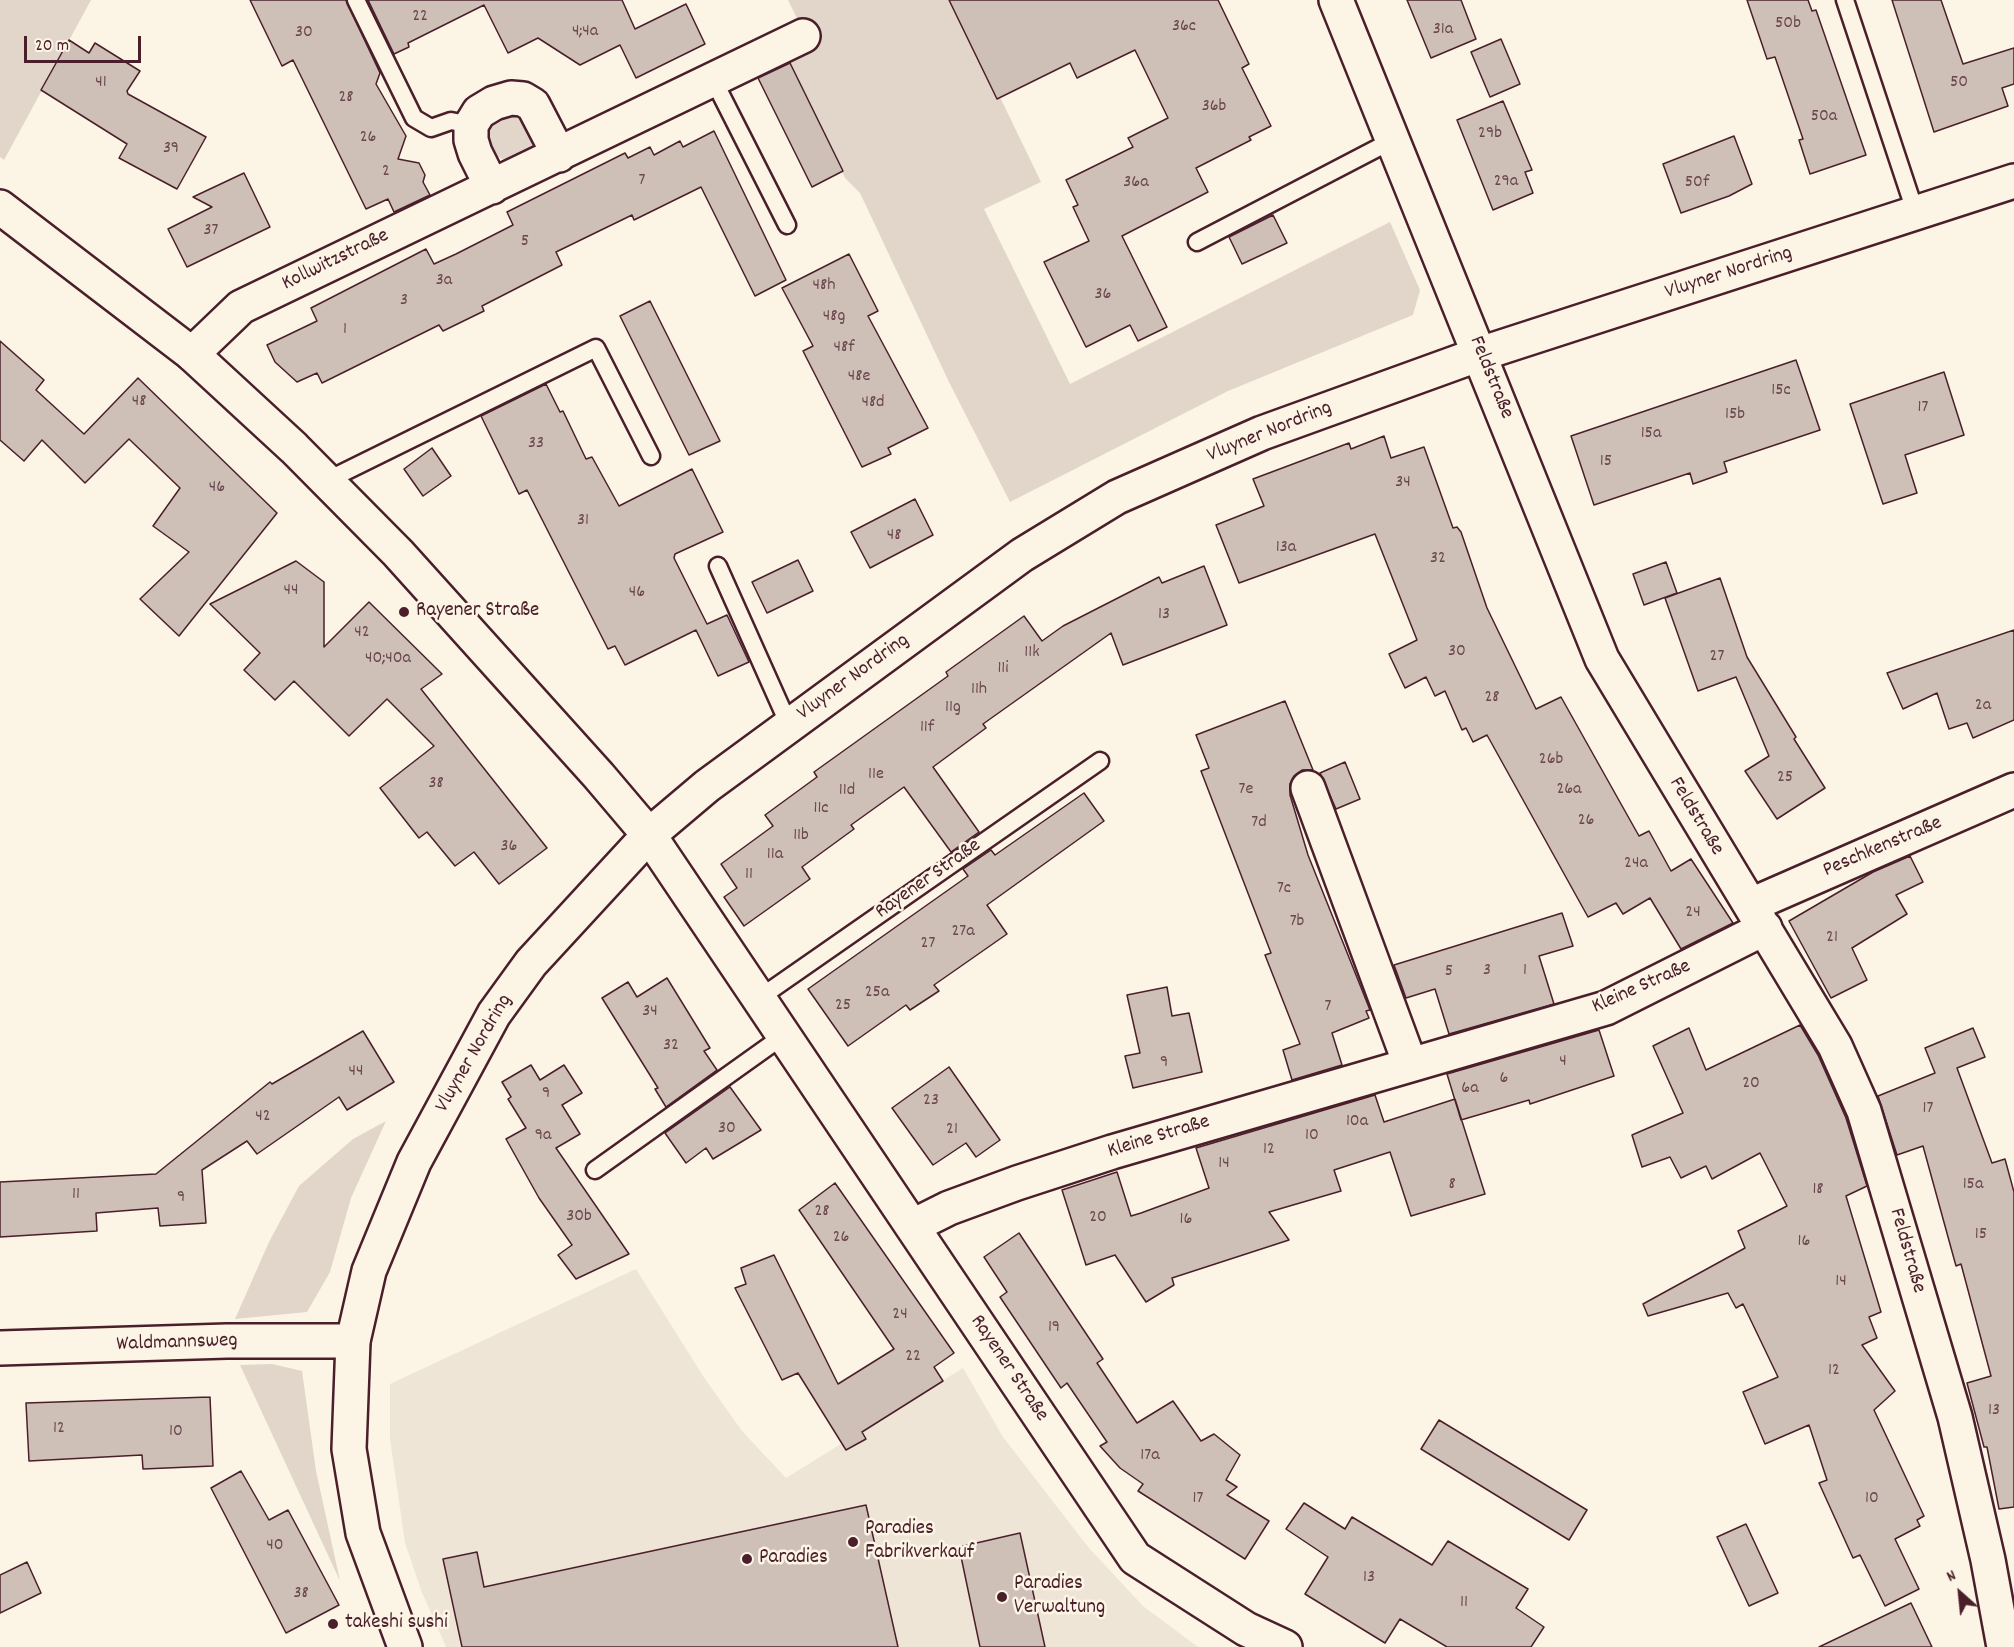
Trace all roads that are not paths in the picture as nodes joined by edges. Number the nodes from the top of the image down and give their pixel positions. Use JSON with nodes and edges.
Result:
{"nodes":[{"id":1,"x":356,"y":0,"type":"edge"},
{"id":2,"x":1336,"y":0,"type":"edge"},
{"id":3,"x":1845,"y":0,"type":"edge"},
{"id":4,"x":803,"y":36,"type":"dead end"},
{"id":5,"x":713,"y":79,"type":"junction"},
{"id":6,"x":471,"y":124,"type":"junction"},
{"id":7,"x":1393,"y":140,"type":"junction"},
{"id":8,"x":559,"y":154,"type":"junction"},
{"id":9,"x":2014,"y":181,"type":"edge"},
{"id":10,"x":492,"y":187,"type":"junction"},
{"id":11,"x":0,"y":207,"type":"edge"},
{"id":12,"x":1916,"y":213,"type":"junction"},
{"id":13,"x":788,"y":225,"type":"dead end"},
{"id":14,"x":1197,"y":242,"type":"dead end"},
{"id":15,"x":192,"y":354,"type":"junction"},
{"id":16,"x":1480,"y":354,"type":"junction"},
{"id":17,"x":651,"y":456,"type":"dead end"},
{"id":18,"x":326,"y":481,"type":"junction"},
{"id":19,"x":718,"y":566,"type":"dead end"},
{"id":20,"x":789,"y":725,"type":"junction"},
{"id":21,"x":1100,"y":761,"type":"dead end"},
{"id":22,"x":1308,"y":788,"type":"dead end"},
{"id":23,"x":2014,"y":790,"type":"edge"},
{"id":24,"x":649,"y":835,"type":"junction"},
{"id":25,"x":1758,"y":916,"type":"junction"},
{"id":26,"x":758,"y":999,"type":"junction"},
{"id":27,"x":783,"y":1036,"type":"junction"},
{"id":28,"x":1410,"y":1064,"type":"junction"},
{"id":29,"x":595,"y":1170,"type":"dead end"},
{"id":30,"x":913,"y":1226,"type":"junction"},
{"id":31,"x":353,"y":1341,"type":"junction"},
{"id":32,"x":0,"y":1348,"type":"edge"},
{"id":33,"x":405,"y":1647,"type":"edge"},
{"id":34,"x":1285,"y":1647,"type":"edge"},
{"id":35,"x":2004,"y":1647,"type":"edge"}],
"edges":[{"from":1,"to":6,"type":"lane"},
{"from":2,"to":7,"type":"street","name":"Feldstraße"},
{"from":3,"to":12,"type":"lane"},
{"from":4,"to":5,"type":"street","name":"Kollwitzstraße"},
{"from":5,"to":8,"type":"street","name":"Kollwitzstraße"},
{"from":5,"to":13,"type":"lane"},
{"from":6,"to":8,"type":"street"},
{"from":6,"to":10,"type":"street"},
{"from":7,"to":14,"type":"lane"},
{"from":7,"to":16,"type":"street","name":"Feldstraße"},
{"from":8,"to":10,"type":"street","name":"Kollwitzstraße"},
{"from":9,"to":12,"type":"street","name":"Vluyner Nordring"},
{"from":10,"to":15,"type":"street","name":"Kollwitzstraße"},
{"from":11,"to":15,"type":"street","name":"Rayener Straße"},
{"from":12,"to":16,"type":"street","name":"Vluyner Nordring"},
{"from":15,"to":18,"type":"street","name":"Rayener Straße"},
{"from":16,"to":20,"type":"street","name":"Vluyner Nordring"},
{"from":16,"to":25,"type":"street","name":"Feldstraße"},
{"from":17,"to":18,"type":"lane"},
{"from":18,"to":24,"type":"street","name":"Rayener Straße"},
{"from":19,"to":20,"type":"lane"},
{"from":20,"to":24,"type":"street","name":"Vluyner Nordring"},
{"from":21,"to":26,"type":"lane","name":"Rayener Straße"},
{"from":22,"to":28,"type":"street"},
{"from":23,"to":25,"type":"street","name":"Peschkenstraße"},
{"from":24,"to":26,"type":"street","name":"Rayener Straße"},
{"from":24,"to":31,"type":"street","name":"Vluyner Nordring"},
{"from":25,"to":28,"type":"street","name":"Kleine Straße"},
{"from":25,"to":35,"type":"street","name":"Feldstraße"},
{"from":26,"to":27,"type":"street","name":"Rayener Straße"},
{"from":27,"to":29,"type":"lane"},
{"from":27,"to":30,"type":"street","name":"Rayener Straße"},
{"from":28,"to":30,"type":"street","name":"Kleine Straße"},
{"from":30,"to":34,"type":"street","name":"Rayener Straße"},
{"from":31,"to":32,"type":"street","name":"Waldmannsweg"},
{"from":31,"to":33,"type":"street","name":"Vluyner Nordring"}]}
